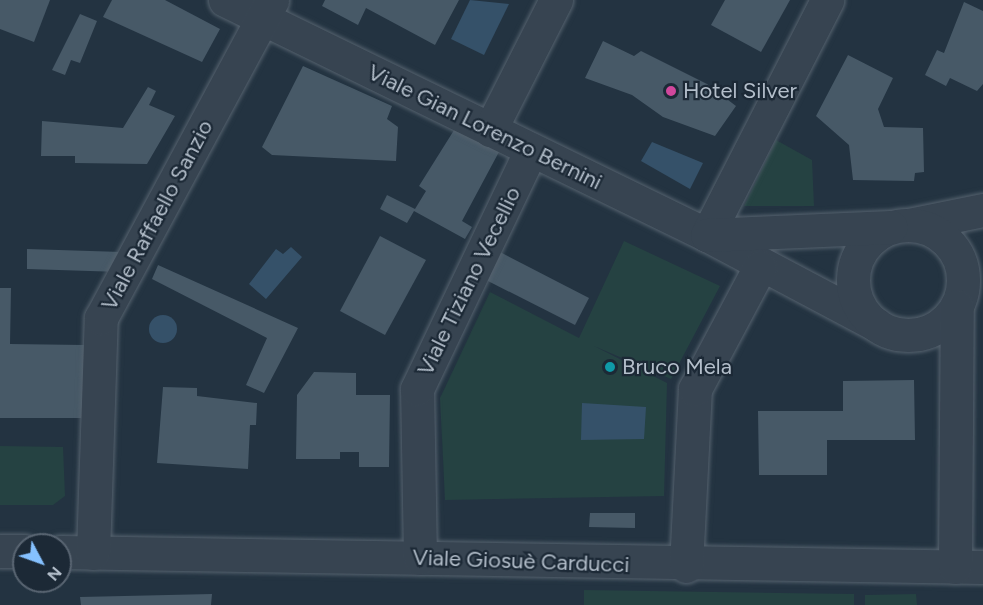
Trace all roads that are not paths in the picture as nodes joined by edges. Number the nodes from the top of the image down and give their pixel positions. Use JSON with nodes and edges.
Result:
{"nodes":[{"id":1,"x":225,"y":0,"type":"edge"},
{"id":2,"x":556,"y":0,"type":"edge"},
{"id":3,"x":827,"y":0,"type":"edge"},
{"id":4,"x":268,"y":9,"type":"edge"},
{"id":5,"x":490,"y":130,"type":"junction"},
{"id":6,"x":531,"y":150,"type":"junction"},
{"id":7,"x":983,"y":210,"type":"edge"},
{"id":8,"x":900,"y":226,"type":"junction"},
{"id":9,"x":707,"y":235,"type":"junction"},
{"id":10,"x":983,"y":262,"type":"edge"},
{"id":11,"x":760,"y":267,"type":"junction"},
{"id":12,"x":960,"y":297,"type":"junction"},
{"id":13,"x":885,"y":329,"type":"junction"},
{"id":14,"x":956,"y":382,"type":"junction"},
{"id":15,"x":72,"y":552,"type":"edge"},
{"id":16,"x":93,"y":553,"type":"junction"},
{"id":17,"x":420,"y":558,"type":"junction"},
{"id":18,"x":686,"y":566,"type":"junction"},
{"id":19,"x":969,"y":567,"type":"edge"}],
"edges":[{"from":1,"to":4,"type":"street","name":"Viale Gian Lorenzo Bernini"},
{"from":2,"to":5,"type":"street"},
{"from":3,"to":9,"type":"street"},
{"from":4,"to":5,"type":"street","name":"Viale Gian Lorenzo Bernini"},
{"from":4,"to":16,"type":"street","name":"Viale Raffaello Sanzio"},
{"from":5,"to":6,"type":"street","name":"Viale Gian Lorenzo Bernini"},
{"from":6,"to":9,"type":"street","name":"Viale Gian Lorenzo Bernini"},
{"from":6,"to":17,"type":"street","name":"Viale Tiziano Vecellio"},
{"from":7,"to":8,"type":"street","name":"Viale Gian Lorenzo Bernini"},
{"from":8,"to":9,"type":"street","name":"Viale Gian Lorenzo Bernini"},
{"from":8,"to":12,"type":"street"},
{"from":8,"to":13,"type":"street"},
{"from":9,"to":11,"type":"street","name":"Viale Gian Lorenzo Bernini"},
{"from":10,"to":12,"type":"street"},
{"from":11,"to":13,"type":"street","name":"Viale Gian Lorenzo Bernini"},
{"from":11,"to":18,"type":"street"},
{"from":12,"to":13,"type":"street"},
{"from":12,"to":14,"type":"street"},
{"from":13,"to":14,"type":"street","name":"Viale Gian Lorenzo Bernini"},
{"from":14,"to":19,"type":"street"},
{"from":15,"to":16,"type":"street","name":"Viale Giosuè Carducci"},
{"from":16,"to":17,"type":"street","name":"Viale Giosuè Carducci"},
{"from":17,"to":18,"type":"street","name":"Viale Giosuè Carducci"},
{"from":18,"to":19,"type":"street","name":"Viale Giosuè Carducci"}]}
